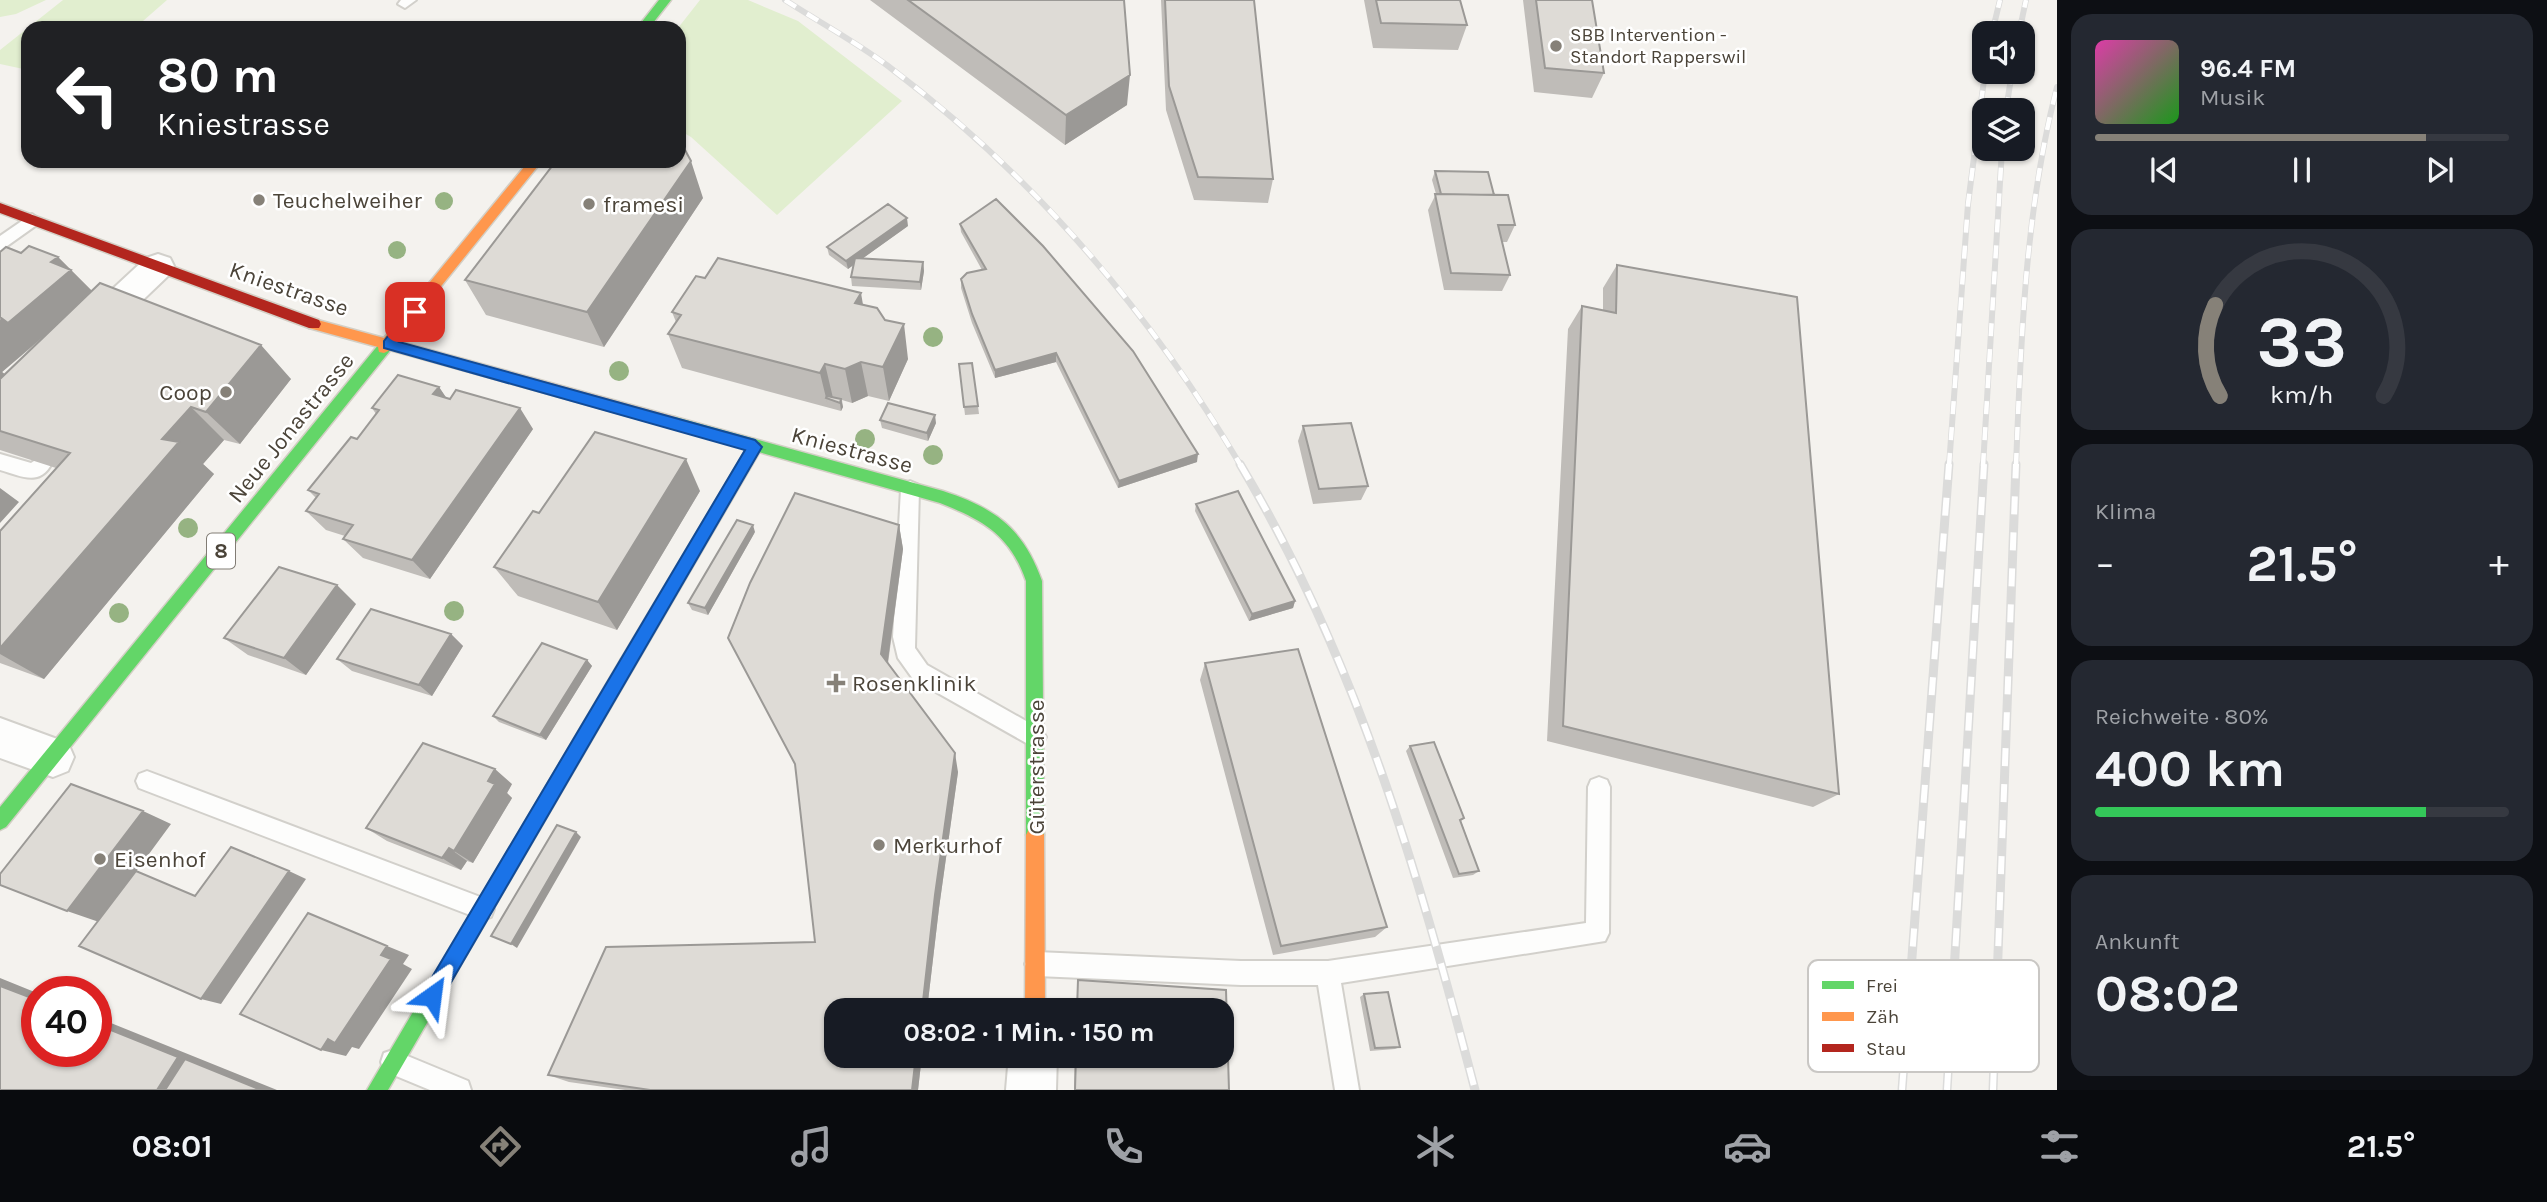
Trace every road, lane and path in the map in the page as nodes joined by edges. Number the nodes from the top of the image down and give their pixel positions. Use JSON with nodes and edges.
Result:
{"nodes":[{"id":1,"x":665,"y":0,"type":"edge"},
{"id":2,"x":648,"y":21,"type":"edge"},
{"id":3,"x":530,"y":168,"type":"edge"},
{"id":4,"x":0,"y":208,"type":"edge"},
{"id":5,"x":32,"y":220,"type":"junction"},
{"id":6,"x":0,"y":245,"type":"edge"},
{"id":7,"x":158,"y":266,"type":"junction"},
{"id":8,"x":389,"y":345,"type":"junction"},
{"id":9,"x":67,"y":352,"type":"edge"},
{"id":10,"x":755,"y":447,"type":"junction"},
{"id":11,"x":0,"y":462,"type":"edge"},
{"id":12,"x":43,"y":463,"type":"edge"},
{"id":13,"x":910,"y":489,"type":"junction"},
{"id":14,"x":1007,"y":531,"type":"joint"},
{"id":15,"x":1036,"y":737,"type":"junction"},
{"id":16,"x":0,"y":738,"type":"edge"},
{"id":17,"x":53,"y":757,"type":"junction"},
{"id":18,"x":148,"y":781,"type":"dead end"},
{"id":19,"x":1600,"y":787,"type":"dead end"},
{"id":20,"x":0,"y":821,"type":"edge"},
{"id":21,"x":483,"y":909,"type":"junction"},
{"id":22,"x":1037,"y":964,"type":"junction"},
{"id":23,"x":1328,"y":973,"type":"junction"},
{"id":24,"x":1036,"y":998,"type":"edge"},
{"id":25,"x":393,"y":1062,"type":"junction"},
{"id":26,"x":1032,"y":1068,"type":"edge"},
{"id":27,"x":377,"y":1090,"type":"edge"},
{"id":28,"x":459,"y":1090,"type":"edge"},
{"id":29,"x":1031,"y":1090,"type":"edge"},
{"id":30,"x":1347,"y":1090,"type":"edge"}],
"edges":[{"from":1,"to":2,"type":"street"},
{"from":3,"to":8,"type":"street","name":"Neue Jonastrasse","number":"8"},
{"from":4,"to":5,"type":"street","name":"Kniestrasse"},
{"from":5,"to":6,"type":"lane"},
{"from":5,"to":7,"type":"street","name":"Kniestrasse"},
{"from":7,"to":8,"type":"street","name":"Kniestrasse"},
{"from":7,"to":9,"type":"street"},
{"from":8,"to":10,"type":"street","name":"Kniestrasse"},
{"from":8,"to":17,"type":"street","name":"Neue Jonastrasse","number":"8"},
{"from":10,"to":13,"type":"street","name":"Kniestrasse"},
{"from":10,"to":21,"type":"street"},
{"from":11,"to":12,"type":"lane"},
{"from":13,"to":14,"type":"street","name":"Kniestrasse"},
{"from":13,"to":15,"type":"lane"},
{"from":14,"to":15,"type":"street","name":"Güterstrasse"},
{"from":15,"to":22,"type":"street","name":"Güterstrasse"},
{"from":16,"to":17,"type":"street"},
{"from":17,"to":20,"type":"street","name":"Neue Jonastrasse","number":"8"},
{"from":18,"to":21,"type":"lane"},
{"from":19,"to":23,"type":"lane"},
{"from":21,"to":25,"type":"street"},
{"from":22,"to":23,"type":"lane"},
{"from":22,"to":24,"type":"street","name":"Güterstrasse"},
{"from":23,"to":30,"type":"lane"},
{"from":25,"to":27,"type":"street"},
{"from":25,"to":28,"type":"lane"},
{"from":26,"to":29,"type":"street"}]}
